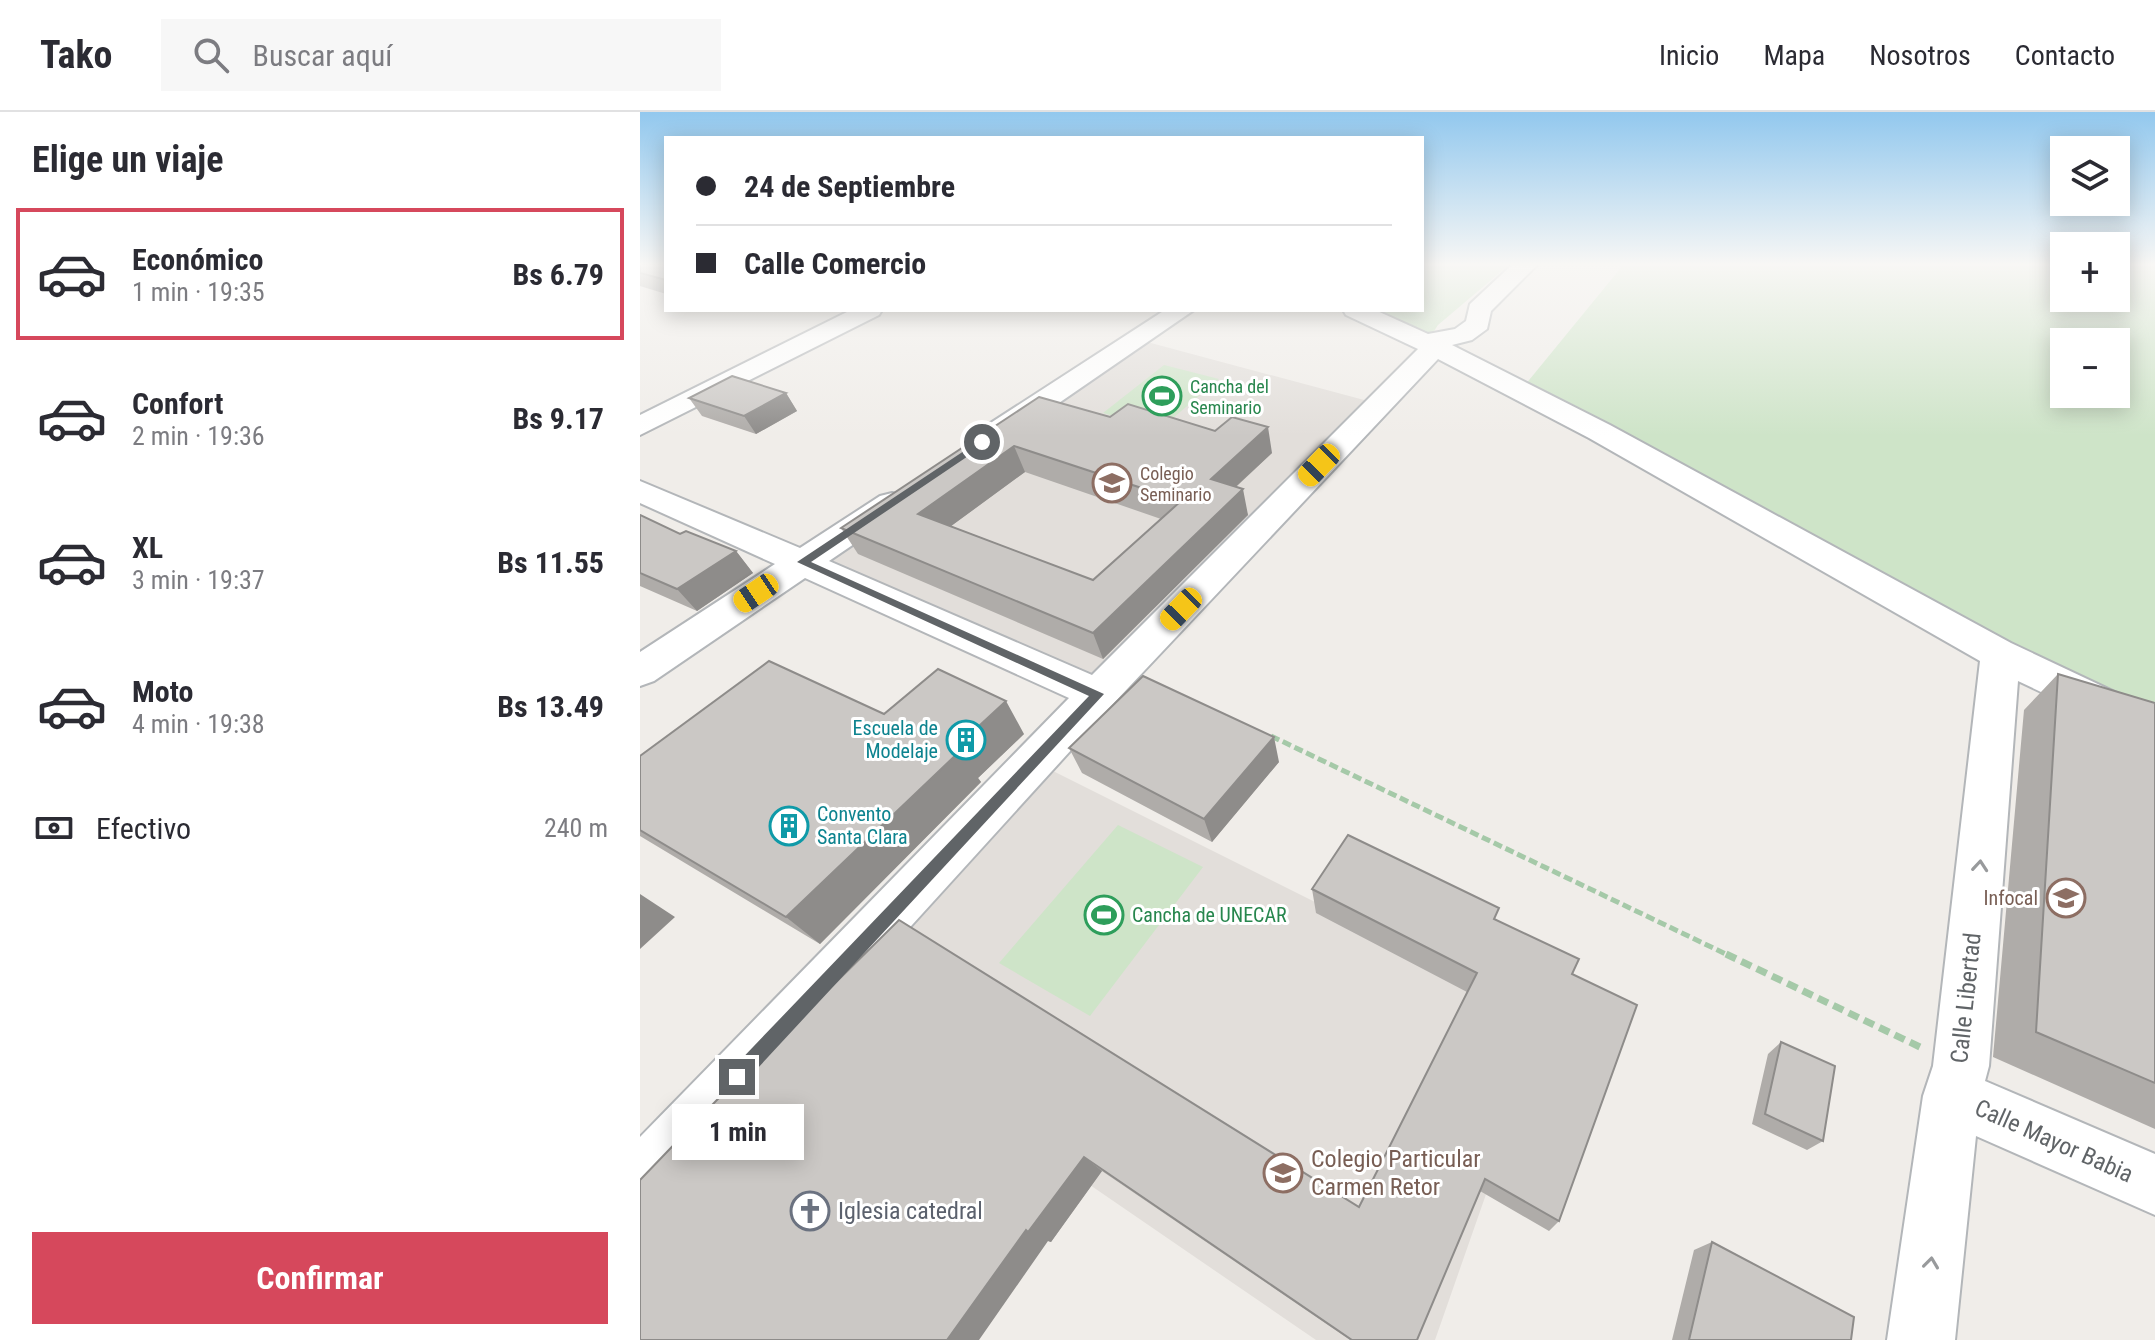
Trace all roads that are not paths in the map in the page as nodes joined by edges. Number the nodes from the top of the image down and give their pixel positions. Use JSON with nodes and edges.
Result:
{"nodes":[{"id":1,"x":848,"y":321,"type":"edge"},
{"id":2,"x":1165,"y":321,"type":"edge"},
{"id":3,"x":1380,"y":321,"type":"edge"},
{"id":4,"x":1478,"y":321,"type":"edge"},
{"id":5,"x":1427,"y":342,"type":"junction"},
{"id":6,"x":640,"y":426,"type":"edge"},
{"id":7,"x":969,"y":451,"type":"edge"},
{"id":8,"x":918,"y":485,"type":"edge"},
{"id":9,"x":640,"y":491,"type":"edge"},
{"id":10,"x":803,"y":562,"type":"junction"},
{"id":11,"x":2000,"y":655,"type":"junction"},
{"id":12,"x":640,"y":671,"type":"edge"},
{"id":13,"x":1098,"y":694,"type":"junction"},
{"id":14,"x":2155,"y":730,"type":"edge"},
{"id":15,"x":1956,"y":1081,"type":"junction"},
{"id":16,"x":640,"y":1180,"type":"edge"},
{"id":17,"x":2155,"y":1185,"type":"edge"},
{"id":18,"x":1921,"y":1340,"type":"edge"}],
"edges":[{"from":1,"to":6,"type":"street"},
{"from":2,"to":7,"type":"street"},
{"from":3,"to":5,"type":"street"},
{"from":4,"to":5,"type":"street"},
{"from":5,"to":11,"type":"street"},
{"from":5,"to":13,"type":"street"},
{"from":8,"to":10,"type":"street"},
{"from":9,"to":10,"type":"street"},
{"from":10,"to":12,"type":"street"},
{"from":10,"to":13,"type":"street"},
{"from":11,"to":14,"type":"street"},
{"from":15,"to":11,"type":"street","name":"Calle Libertad","one_way":true},
{"from":13,"to":16,"type":"street"},
{"from":15,"to":17,"type":"street","name":"Calle Mayor Babia"},
{"from":18,"to":15,"type":"street","name":"Calle Libertad","one_way":true}]}
